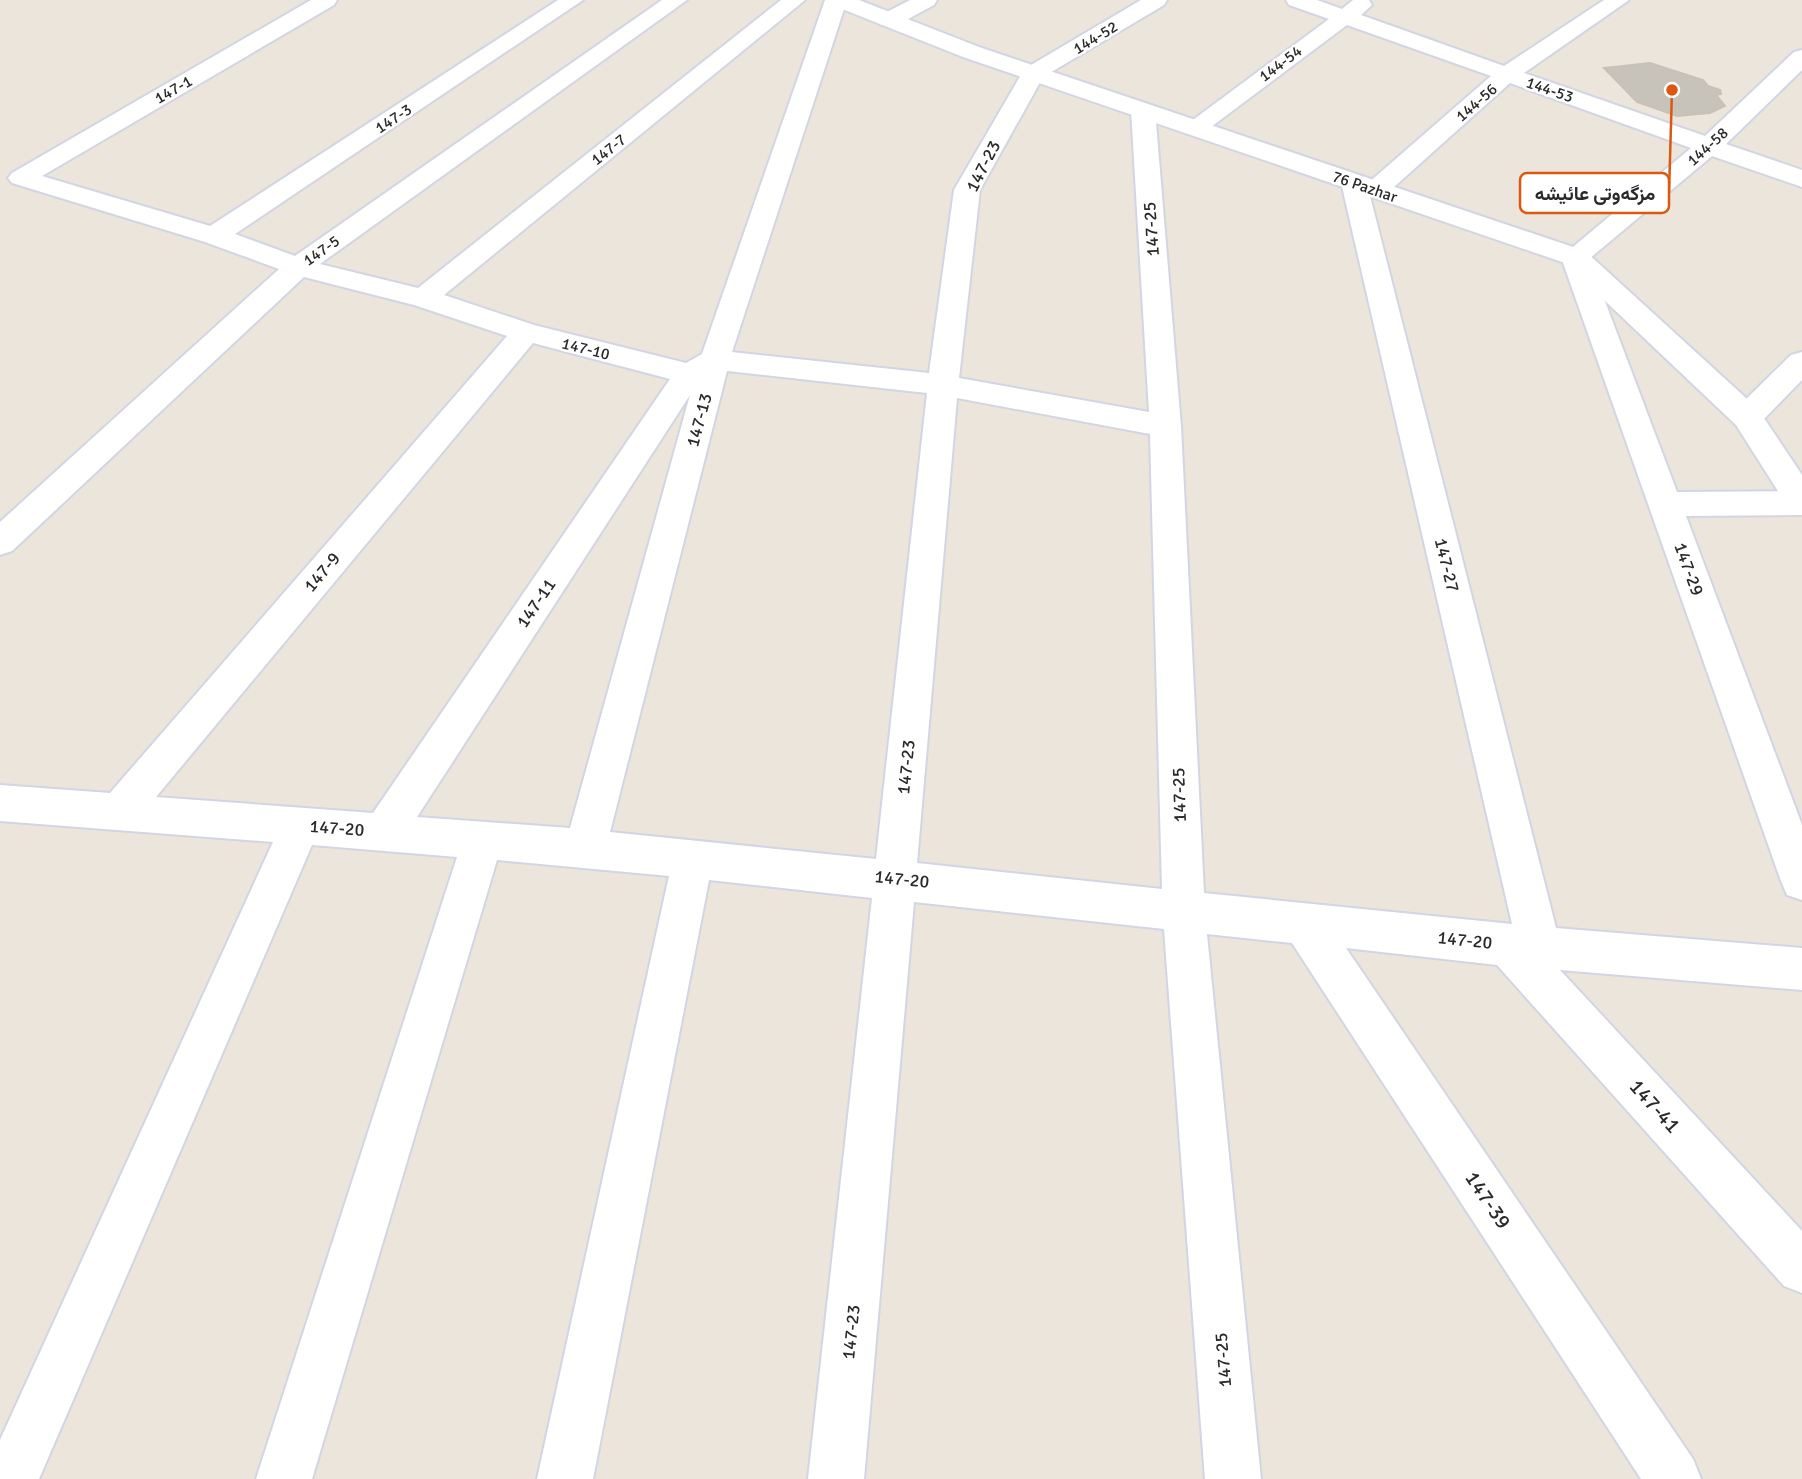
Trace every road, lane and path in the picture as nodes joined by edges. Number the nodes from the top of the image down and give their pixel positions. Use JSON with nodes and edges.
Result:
{"nodes":[{"id":1,"x":326,"y":0,"type":"edge"},
{"id":2,"x":572,"y":0,"type":"edge"},
{"id":3,"x":676,"y":0,"type":"edge"},
{"id":4,"x":794,"y":0,"type":"edge"},
{"id":5,"x":838,"y":0,"type":"edge"},
{"id":6,"x":926,"y":0,"type":"edge"},
{"id":7,"x":1156,"y":0,"type":"edge"},
{"id":8,"x":1297,"y":0,"type":"edge"},
{"id":9,"x":1368,"y":0,"type":"edge"},
{"id":10,"x":1618,"y":0,"type":"edge"},
{"id":11,"x":1343,"y":16,"type":"junction"},
{"id":12,"x":889,"y":20,"type":"junction"},
{"id":13,"x":1802,"y":57,"type":"edge"},
{"id":14,"x":1034,"y":73,"type":"junction"},
{"id":15,"x":1507,"y":74,"type":"junction"},
{"id":16,"x":1143,"y":110,"type":"junction"},
{"id":17,"x":1194,"y":128,"type":"junction"},
{"id":18,"x":1710,"y":145,"type":"junction"},
{"id":19,"x":21,"y":178,"type":"joint"},
{"id":20,"x":1802,"y":179,"type":"edge"},
{"id":21,"x":1365,"y":186,"type":"junction"},
{"id":22,"x":214,"y":236,"type":"junction"},
{"id":23,"x":1575,"y":257,"type":"junction"},
{"id":24,"x":298,"y":267,"type":"junction"},
{"id":25,"x":423,"y":298,"type":"junction"},
{"id":26,"x":526,"y":332,"type":"junction"},
{"id":27,"x":1802,"y":362,"type":"edge"},
{"id":28,"x":702,"y":367,"type":"junction"},
{"id":29,"x":943,"y":385,"type":"junction"},
{"id":30,"x":1747,"y":417,"type":"junction"},
{"id":31,"x":1165,"y":426,"type":"junction"},
{"id":32,"x":1802,"y":502,"type":"edge"},
{"id":33,"x":1665,"y":504,"type":"junction"},
{"id":34,"x":0,"y":542,"type":"edge"},
{"id":35,"x":0,"y":803,"type":"edge"},
{"id":36,"x":119,"y":813,"type":"junction"},
{"id":37,"x":301,"y":825,"type":"junction"},
{"id":38,"x":384,"y":832,"type":"junction"},
{"id":39,"x":483,"y":840,"type":"junction"},
{"id":40,"x":585,"y":848,"type":"junction"},
{"id":41,"x":693,"y":858,"type":"junction"},
{"id":42,"x":895,"y":878,"type":"junction"},
{"id":43,"x":1802,"y":881,"type":"edge"},
{"id":44,"x":1184,"y":911,"type":"junction"},
{"id":45,"x":1303,"y":922,"type":"junction"},
{"id":46,"x":1524,"y":946,"type":"junction"},
{"id":47,"x":1802,"y":969,"type":"edge"},
{"id":48,"x":1802,"y":1268,"type":"edge"},
{"id":49,"x":11,"y":1479,"type":"edge"},
{"id":50,"x":284,"y":1479,"type":"edge"},
{"id":51,"x":565,"y":1479,"type":"edge"},
{"id":52,"x":836,"y":1479,"type":"edge"},
{"id":53,"x":1233,"y":1479,"type":"edge"},
{"id":54,"x":1673,"y":1479,"type":"edge"}],
"edges":[{"from":1,"to":19,"type":"street","name":"147-1"},
{"from":2,"to":22,"type":"street","name":"147-3"},
{"from":3,"to":24,"type":"street","name":"147-5"},
{"from":4,"to":25,"type":"street","name":"147-7"},
{"from":5,"to":12,"type":"street","name":"76 Pazhar"},
{"from":5,"to":28,"type":"street","name":"147-13"},
{"from":6,"to":12,"type":"street"},
{"from":7,"to":14,"type":"street","name":"144-52"},
{"from":8,"to":11,"type":"street","name":"144-53"},
{"from":9,"to":11,"type":"street","name":"144-54"},
{"from":10,"to":15,"type":"street","name":"144-56"},
{"from":11,"to":15,"type":"street","name":"144-53"},
{"from":11,"to":17,"type":"street","name":"144-54"},
{"from":12,"to":14,"type":"street","name":"76 Pazhar"},
{"from":13,"to":18,"type":"street","name":"144-58"},
{"from":14,"to":16,"type":"street","name":"76 Pazhar"},
{"from":14,"to":29,"type":"street","name":"147-23"},
{"from":15,"to":18,"type":"street","name":"144-53"},
{"from":15,"to":21,"type":"street","name":"144-56"},
{"from":16,"to":17,"type":"street","name":"76 Pazhar"},
{"from":16,"to":31,"type":"street","name":"147-25"},
{"from":17,"to":21,"type":"street","name":"76 Pazhar"},
{"from":18,"to":20,"type":"street","name":"144-53"},
{"from":18,"to":23,"type":"street","name":"144-58"},
{"from":19,"to":22,"type":"street","name":"147-10"},
{"from":21,"to":23,"type":"street","name":"76 Pazhar"},
{"from":21,"to":46,"type":"street","name":"147-27"},
{"from":22,"to":24,"type":"street","name":"147-10"},
{"from":23,"to":30,"type":"street","name":"76 Pazhar"},
{"from":23,"to":33,"type":"street","name":"147-29"},
{"from":24,"to":25,"type":"street","name":"147-10"},
{"from":24,"to":34,"type":"street","name":"147-5"},
{"from":25,"to":26,"type":"street","name":"147-10"},
{"from":26,"to":28,"type":"street","name":"147-10"},
{"from":26,"to":36,"type":"street","name":"147-9"},
{"from":27,"to":30,"type":"street"},
{"from":28,"to":29,"type":"street","name":"147-10"},
{"from":28,"to":38,"type":"street","name":"147-11"},
{"from":28,"to":40,"type":"street","name":"147-13"},
{"from":29,"to":31,"type":"street","name":"147-10"},
{"from":29,"to":42,"type":"street","name":"147-23"},
{"from":30,"to":32,"type":"street","name":"76 Pazhar"},
{"from":31,"to":44,"type":"street","name":"147-25"},
{"from":32,"to":33,"type":"street"},
{"from":33,"to":43,"type":"street","name":"147-29"},
{"from":35,"to":36,"type":"street","name":"147-20"},
{"from":36,"to":37,"type":"street","name":"147-20"},
{"from":37,"to":38,"type":"street","name":"147-20"},
{"from":37,"to":49,"type":"street"},
{"from":38,"to":39,"type":"street","name":"147-20"},
{"from":39,"to":40,"type":"street","name":"147-20"},
{"from":39,"to":50,"type":"street"},
{"from":40,"to":41,"type":"street","name":"147-20"},
{"from":41,"to":42,"type":"street","name":"147-20"},
{"from":41,"to":51,"type":"street"},
{"from":42,"to":44,"type":"street","name":"147-20"},
{"from":42,"to":52,"type":"street","name":"147-23"},
{"from":44,"to":45,"type":"street","name":"147-20"},
{"from":44,"to":53,"type":"street","name":"147-25"},
{"from":45,"to":46,"type":"street","name":"147-20"},
{"from":45,"to":54,"type":"street","name":"147-39"},
{"from":46,"to":47,"type":"street","name":"147-20"},
{"from":46,"to":48,"type":"street","name":"147-41"}]}
